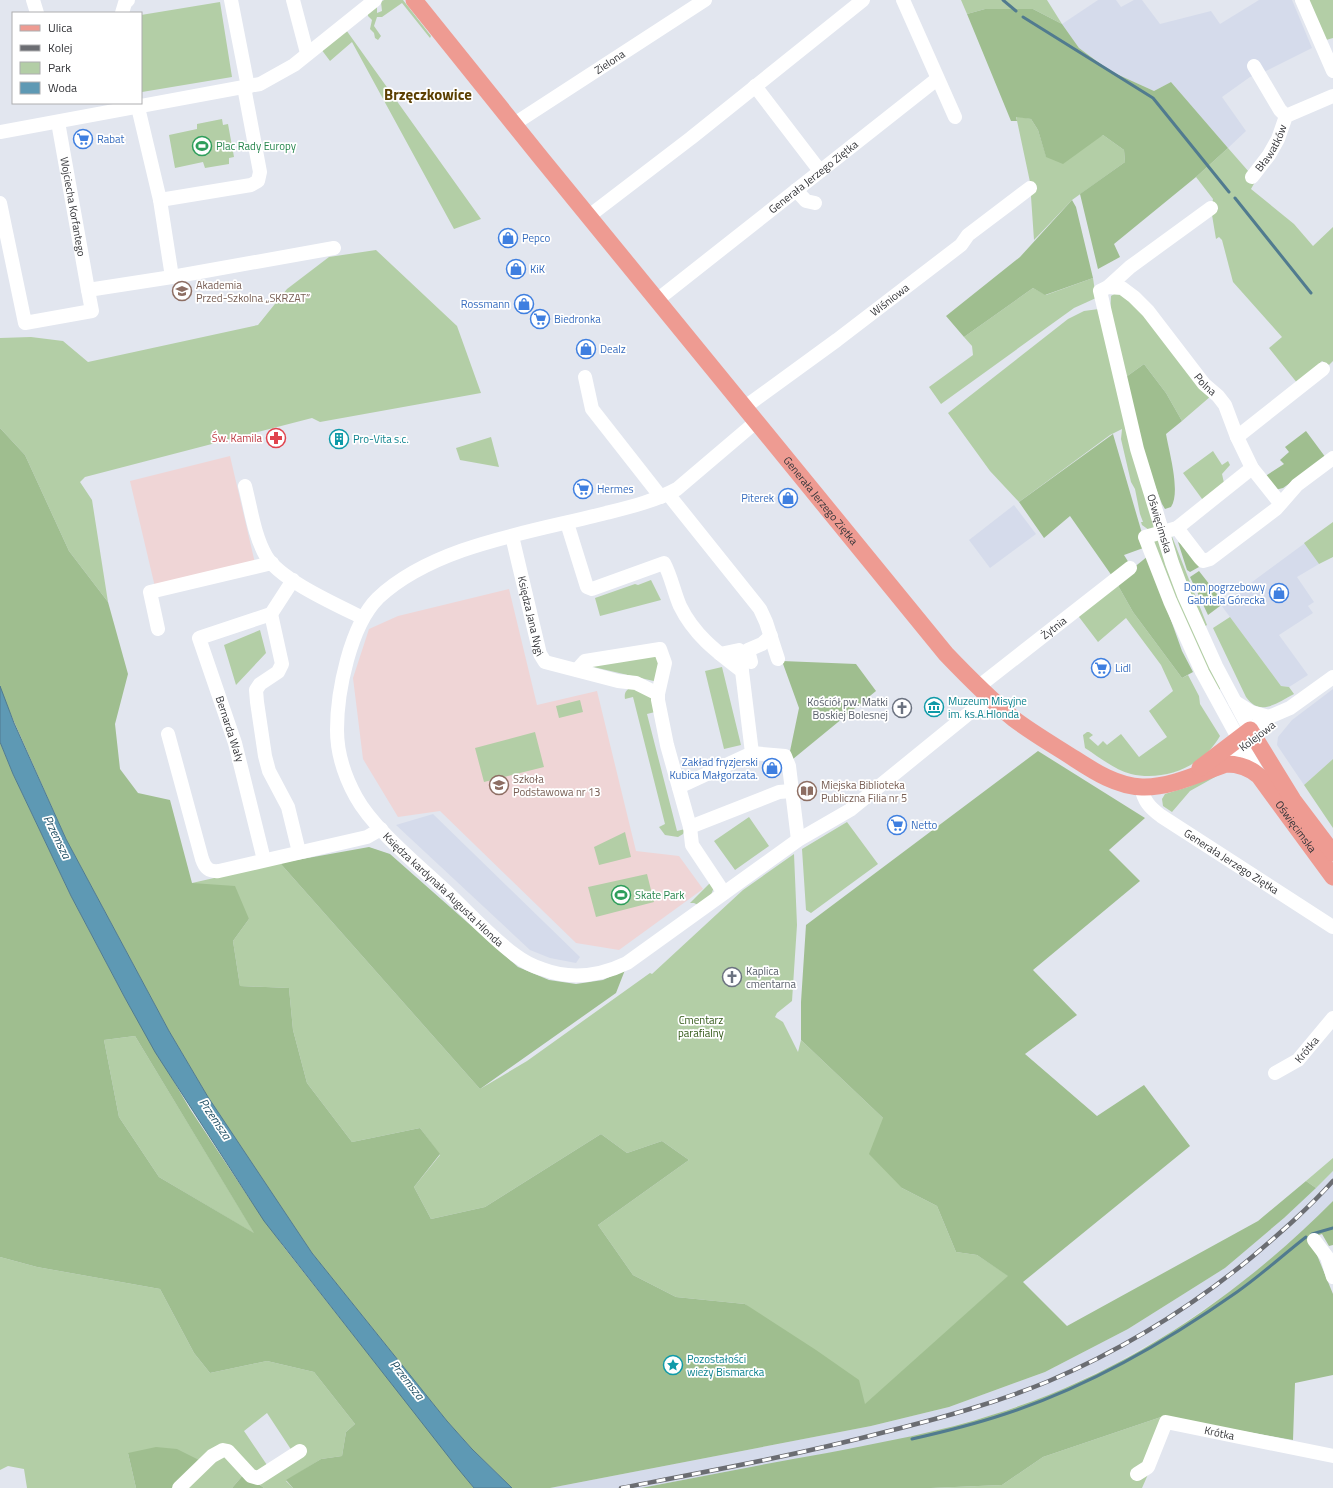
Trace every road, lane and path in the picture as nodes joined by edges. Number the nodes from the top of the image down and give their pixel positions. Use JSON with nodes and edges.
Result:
{"nodes":[{"id":1,"x":33,"y":0,"type":"edge"},
{"id":2,"x":128,"y":0,"type":"edge"},
{"id":3,"x":231,"y":0,"type":"edge"},
{"id":4,"x":293,"y":0,"type":"edge"},
{"id":5,"x":375,"y":0,"type":"edge"},
{"id":6,"x":414,"y":0,"type":"edge"},
{"id":7,"x":705,"y":0,"type":"edge"},
{"id":8,"x":863,"y":0,"type":"edge"},
{"id":9,"x":903,"y":0,"type":"edge"},
{"id":10,"x":1302,"y":0,"type":"edge"},
{"id":11,"x":37,"y":12,"type":"edge"},
{"id":12,"x":122,"y":12,"type":"edge"},
{"id":13,"x":307,"y":54,"type":"junction"},
{"id":14,"x":1254,"y":66,"type":"dead end"},
{"id":15,"x":1333,"y":71,"type":"edge"},
{"id":16,"x":935,"y":81,"type":"junction"},
{"id":17,"x":755,"y":86,"type":"junction"},
{"id":18,"x":246,"y":87,"type":"junction"},
{"id":19,"x":1333,"y":96,"type":"edge"},
{"id":20,"x":138,"y":105,"type":"edge"},
{"id":21,"x":85,"y":110,"type":"edge"},
{"id":22,"x":1286,"y":116,"type":"junction"},
{"id":23,"x":955,"y":117,"type":"dead end"},
{"id":24,"x":58,"y":122,"type":"junction"},
{"id":25,"x":514,"y":124,"type":"junction"},
{"id":26,"x":0,"y":132,"type":"edge"},
{"id":27,"x":820,"y":171,"type":"junction"},
{"id":28,"x":1252,"y":177,"type":"dead end"},
{"id":29,"x":1030,"y":188,"type":"dead end"},
{"id":30,"x":796,"y":190,"type":"junction"},
{"id":31,"x":160,"y":200,"type":"junction"},
{"id":32,"x":815,"y":203,"type":"dead end"},
{"id":33,"x":0,"y":204,"type":"edge"},
{"id":34,"x":1211,"y":208,"type":"dead end"},
{"id":35,"x":589,"y":216,"type":"junction"},
{"id":36,"x":334,"y":248,"type":"dead end"},
{"id":37,"x":172,"y":277,"type":"junction"},
{"id":38,"x":1104,"y":289,"type":"junction"},
{"id":39,"x":88,"y":290,"type":"junction"},
{"id":40,"x":657,"y":300,"type":"junction"},
{"id":41,"x":1323,"y":369,"type":"dead end"},
{"id":42,"x":585,"y":377,"type":"dead end"},
{"id":43,"x":745,"y":407,"type":"junction"},
{"id":44,"x":757,"y":421,"type":"junction"},
{"id":45,"x":1237,"y":437,"type":"junction"},
{"id":46,"x":1333,"y":458,"type":"edge"},
{"id":47,"x":1252,"y":468,"type":"junction"},
{"id":48,"x":245,"y":486,"type":"dead end"},
{"id":49,"x":664,"y":496,"type":"junction"},
{"id":50,"x":1280,"y":503,"type":"junction"},
{"id":51,"x":567,"y":523,"type":"junction"},
{"id":52,"x":1177,"y":528,"type":"junction"},
{"id":53,"x":1162,"y":532,"type":"junction"},
{"id":54,"x":512,"y":536,"type":"junction"},
{"id":55,"x":272,"y":563,"type":"junction"},
{"id":56,"x":1130,"y":568,"type":"dead end"},
{"id":57,"x":293,"y":580,"type":"junction"},
{"id":58,"x":270,"y":614,"type":"junction"},
{"id":59,"x":362,"y":618,"type":"junction"},
{"id":60,"x":158,"y":629,"type":"dead end"},
{"id":61,"x":771,"y":636,"type":"junction"},
{"id":62,"x":778,"y":660,"type":"dead end"},
{"id":63,"x":746,"y":666,"type":"junction"},
{"id":64,"x":578,"y":670,"type":"junction"},
{"id":65,"x":1333,"y":677,"type":"edge"},
{"id":66,"x":983,"y":692,"type":"junction"},
{"id":67,"x":658,"y":694,"type":"junction"},
{"id":68,"x":1234,"y":702,"type":"junction"},
{"id":69,"x":1290,"y":708,"type":"junction"},
{"id":70,"x":1269,"y":717,"type":"junction"},
{"id":71,"x":168,"y":734,"type":"dead end"},
{"id":72,"x":1247,"y":739,"type":"junction"},
{"id":73,"x":752,"y":753,"type":"junction"},
{"id":74,"x":1226,"y":764,"type":"junction"},
{"id":75,"x":1259,"y":776,"type":"junction"},
{"id":76,"x":1189,"y":777,"type":"junction"},
{"id":77,"x":679,"y":787,"type":"junction"},
{"id":78,"x":1141,"y":787,"type":"junction"},
{"id":79,"x":791,"y":791,"type":"junction"},
{"id":80,"x":690,"y":827,"type":"junction"},
{"id":81,"x":381,"y":829,"type":"junction"},
{"id":82,"x":798,"y":840,"type":"junction"},
{"id":83,"x":300,"y":852,"type":"junction"},
{"id":84,"x":1333,"y":853,"type":"edge"},
{"id":85,"x":264,"y":860,"type":"junction"},
{"id":86,"x":1333,"y":877,"type":"edge"},
{"id":87,"x":724,"y":893,"type":"junction"},
{"id":88,"x":1333,"y":927,"type":"edge"},
{"id":89,"x":1333,"y":1018,"type":"edge"},
{"id":90,"x":1275,"y":1073,"type":"dead end"},
{"id":91,"x":1314,"y":1240,"type":"dead end"},
{"id":92,"x":1333,"y":1277,"type":"edge"},
{"id":93,"x":300,"y":1451,"type":"dead end"},
{"id":94,"x":1333,"y":1456,"type":"edge"},
{"id":95,"x":1137,"y":1474,"type":"dead end"},
{"id":96,"x":179,"y":1488,"type":"edge"}],
"edges":[{"from":1,"to":11,"type":"street"},
{"from":2,"to":12,"type":"street"},
{"from":3,"to":18,"type":"street"},
{"from":4,"to":13,"type":"street"},
{"from":5,"to":13,"type":"street"},
{"from":6,"to":25,"type":"main road","name":"Generała Jerzego Ziętka"},
{"from":7,"to":25,"type":"street","name":"Zielona"},
{"from":8,"to":17,"type":"street"},
{"from":9,"to":16,"type":"street"},
{"from":10,"to":15,"type":"street"},
{"from":13,"to":18,"type":"street"},
{"from":14,"to":22,"type":"street","name":"Bławatków"},
{"from":16,"to":23,"type":"street"},
{"from":16,"to":27,"type":"street","name":"Generała Jerzego Ziętka"},
{"from":17,"to":27,"type":"street"},
{"from":17,"to":35,"type":"street"},
{"from":18,"to":20,"type":"street"},
{"from":18,"to":31,"type":"street"},
{"from":19,"to":22,"type":"street","name":"Bławatków"},
{"from":20,"to":21,"type":"street"},
{"from":20,"to":31,"type":"street"},
{"from":21,"to":24,"type":"street"},
{"from":22,"to":28,"type":"street","name":"Bławatków"},
{"from":24,"to":26,"type":"street"},
{"from":24,"to":39,"type":"street","name":"Wojciecha Korfantego"},
{"from":25,"to":35,"type":"main road","name":"Generała Jerzego Ziętka"},
{"from":27,"to":30,"type":"street","name":"Generała Jerzego Ziętka"},
{"from":29,"to":43,"type":"street","name":"Wiśniowa"},
{"from":30,"to":32,"type":"street"},
{"from":30,"to":40,"type":"street","name":"Generała Jerzego Ziętka"},
{"from":31,"to":37,"type":"street"},
{"from":33,"to":39,"type":"street","name":"Wojciecha Korfantego"},
{"from":34,"to":38,"type":"street"},
{"from":35,"to":40,"type":"main road","name":"Generała Jerzego Ziętka"},
{"from":36,"to":37,"type":"street"},
{"from":37,"to":39,"type":"street"},
{"from":38,"to":45,"type":"street","name":"Polna"},
{"from":38,"to":53,"type":"street","name":"Oświęcimska"},
{"from":40,"to":43,"type":"main road","name":"Generała Jerzego Ziętka"},
{"from":41,"to":45,"type":"street"},
{"from":42,"to":49,"type":"street"},
{"from":43,"to":44,"type":"main road","name":"Generała Jerzego Ziętka"},
{"from":44,"to":49,"type":"street","name":"Księdza kardynała Augusta Hlonda"},
{"from":44,"to":66,"type":"main road","name":"Generała Jerzego Ziętka"},
{"from":45,"to":47,"type":"street","name":"Polna"},
{"from":46,"to":50,"type":"street"},
{"from":47,"to":50,"type":"street","name":"Polna"},
{"from":47,"to":52,"type":"street"},
{"from":48,"to":55,"type":"street"},
{"from":49,"to":51,"type":"street","name":"Księdza kardynała Augusta Hlonda"},
{"from":49,"to":61,"type":"street"},
{"from":50,"to":52,"type":"street"},
{"from":51,"to":54,"type":"street","name":"Księdza kardynała Augusta Hlonda"},
{"from":51,"to":63,"type":"street"},
{"from":52,"to":53,"type":"street"},
{"from":53,"to":68,"type":"street","name":"Oświęcimska"},
{"from":53,"to":72,"type":"street","name":"Oświęcimska"},
{"from":54,"to":59,"type":"street","name":"Księdza kardynała Augusta Hlonda"},
{"from":54,"to":64,"type":"street","name":"Księdza Jana Nygi"},
{"from":55,"to":57,"type":"street"},
{"from":55,"to":60,"type":"street"},
{"from":56,"to":66,"type":"street","name":"Żytnia"},
{"from":57,"to":58,"type":"street"},
{"from":57,"to":59,"type":"street"},
{"from":58,"to":83,"type":"street"},
{"from":58,"to":85,"type":"street","name":"Bernarda Wały"},
{"from":59,"to":81,"type":"street","name":"Księdza kardynała Augusta Hlonda"},
{"from":61,"to":62,"type":"street"},
{"from":61,"to":63,"type":"street"},
{"from":63,"to":73,"type":"street"},
{"from":64,"to":67,"type":"street","name":"Księdza Jana Nygi"},
{"from":64,"to":67,"type":"street"},
{"from":65,"to":69,"type":"street","name":"Kolejowa"},
{"from":66,"to":78,"type":"main road","name":"Generała Jerzego Ziętka"},
{"from":66,"to":82,"type":"street"},
{"from":67,"to":77,"type":"street"},
{"from":68,"to":70,"type":"street"},
{"from":68,"to":72,"type":"street","name":"Oświęcimska"},
{"from":69,"to":70,"type":"street","name":"Kolejowa"},
{"from":69,"to":72,"type":"street","name":"Kolejowa"},
{"from":70,"to":72,"type":"street","name":"Kolejowa"},
{"from":71,"to":85,"type":"street"},
{"from":72,"to":74,"type":"street","name":"Kolejowa"},
{"from":72,"to":75,"type":"street","name":"Oświęcimska"},
{"from":72,"to":76,"type":"main road"},
{"from":72,"to":84,"type":"main road","name":"Oświęcimska"},
{"from":73,"to":77,"type":"street"},
{"from":73,"to":79,"type":"street"},
{"from":74,"to":75,"type":"main road","name":"Oświęcimska"},
{"from":74,"to":76,"type":"main road","name":"Oświęcimska"},
{"from":75,"to":86,"type":"main road","name":"Oświęcimska"},
{"from":76,"to":78,"type":"main road","name":"Generała Jerzego Ziętka"},
{"from":77,"to":80,"type":"street"},
{"from":78,"to":88,"type":"street","name":"Generała Jerzego Ziętka"},
{"from":79,"to":80,"type":"street"},
{"from":79,"to":82,"type":"street"},
{"from":80,"to":87,"type":"street"},
{"from":81,"to":83,"type":"street"},
{"from":81,"to":87,"type":"street","name":"Księdza kardynała Augusta Hlonda"},
{"from":82,"to":87,"type":"street","name":"Księdza kardynała Augusta Hlonda"},
{"from":83,"to":85,"type":"street"},
{"from":89,"to":90,"type":"street","name":"Krótka"},
{"from":91,"to":92,"type":"street"},
{"from":93,"to":96,"type":"street"},
{"from":94,"to":95,"type":"street","name":"Krótka"}]}
